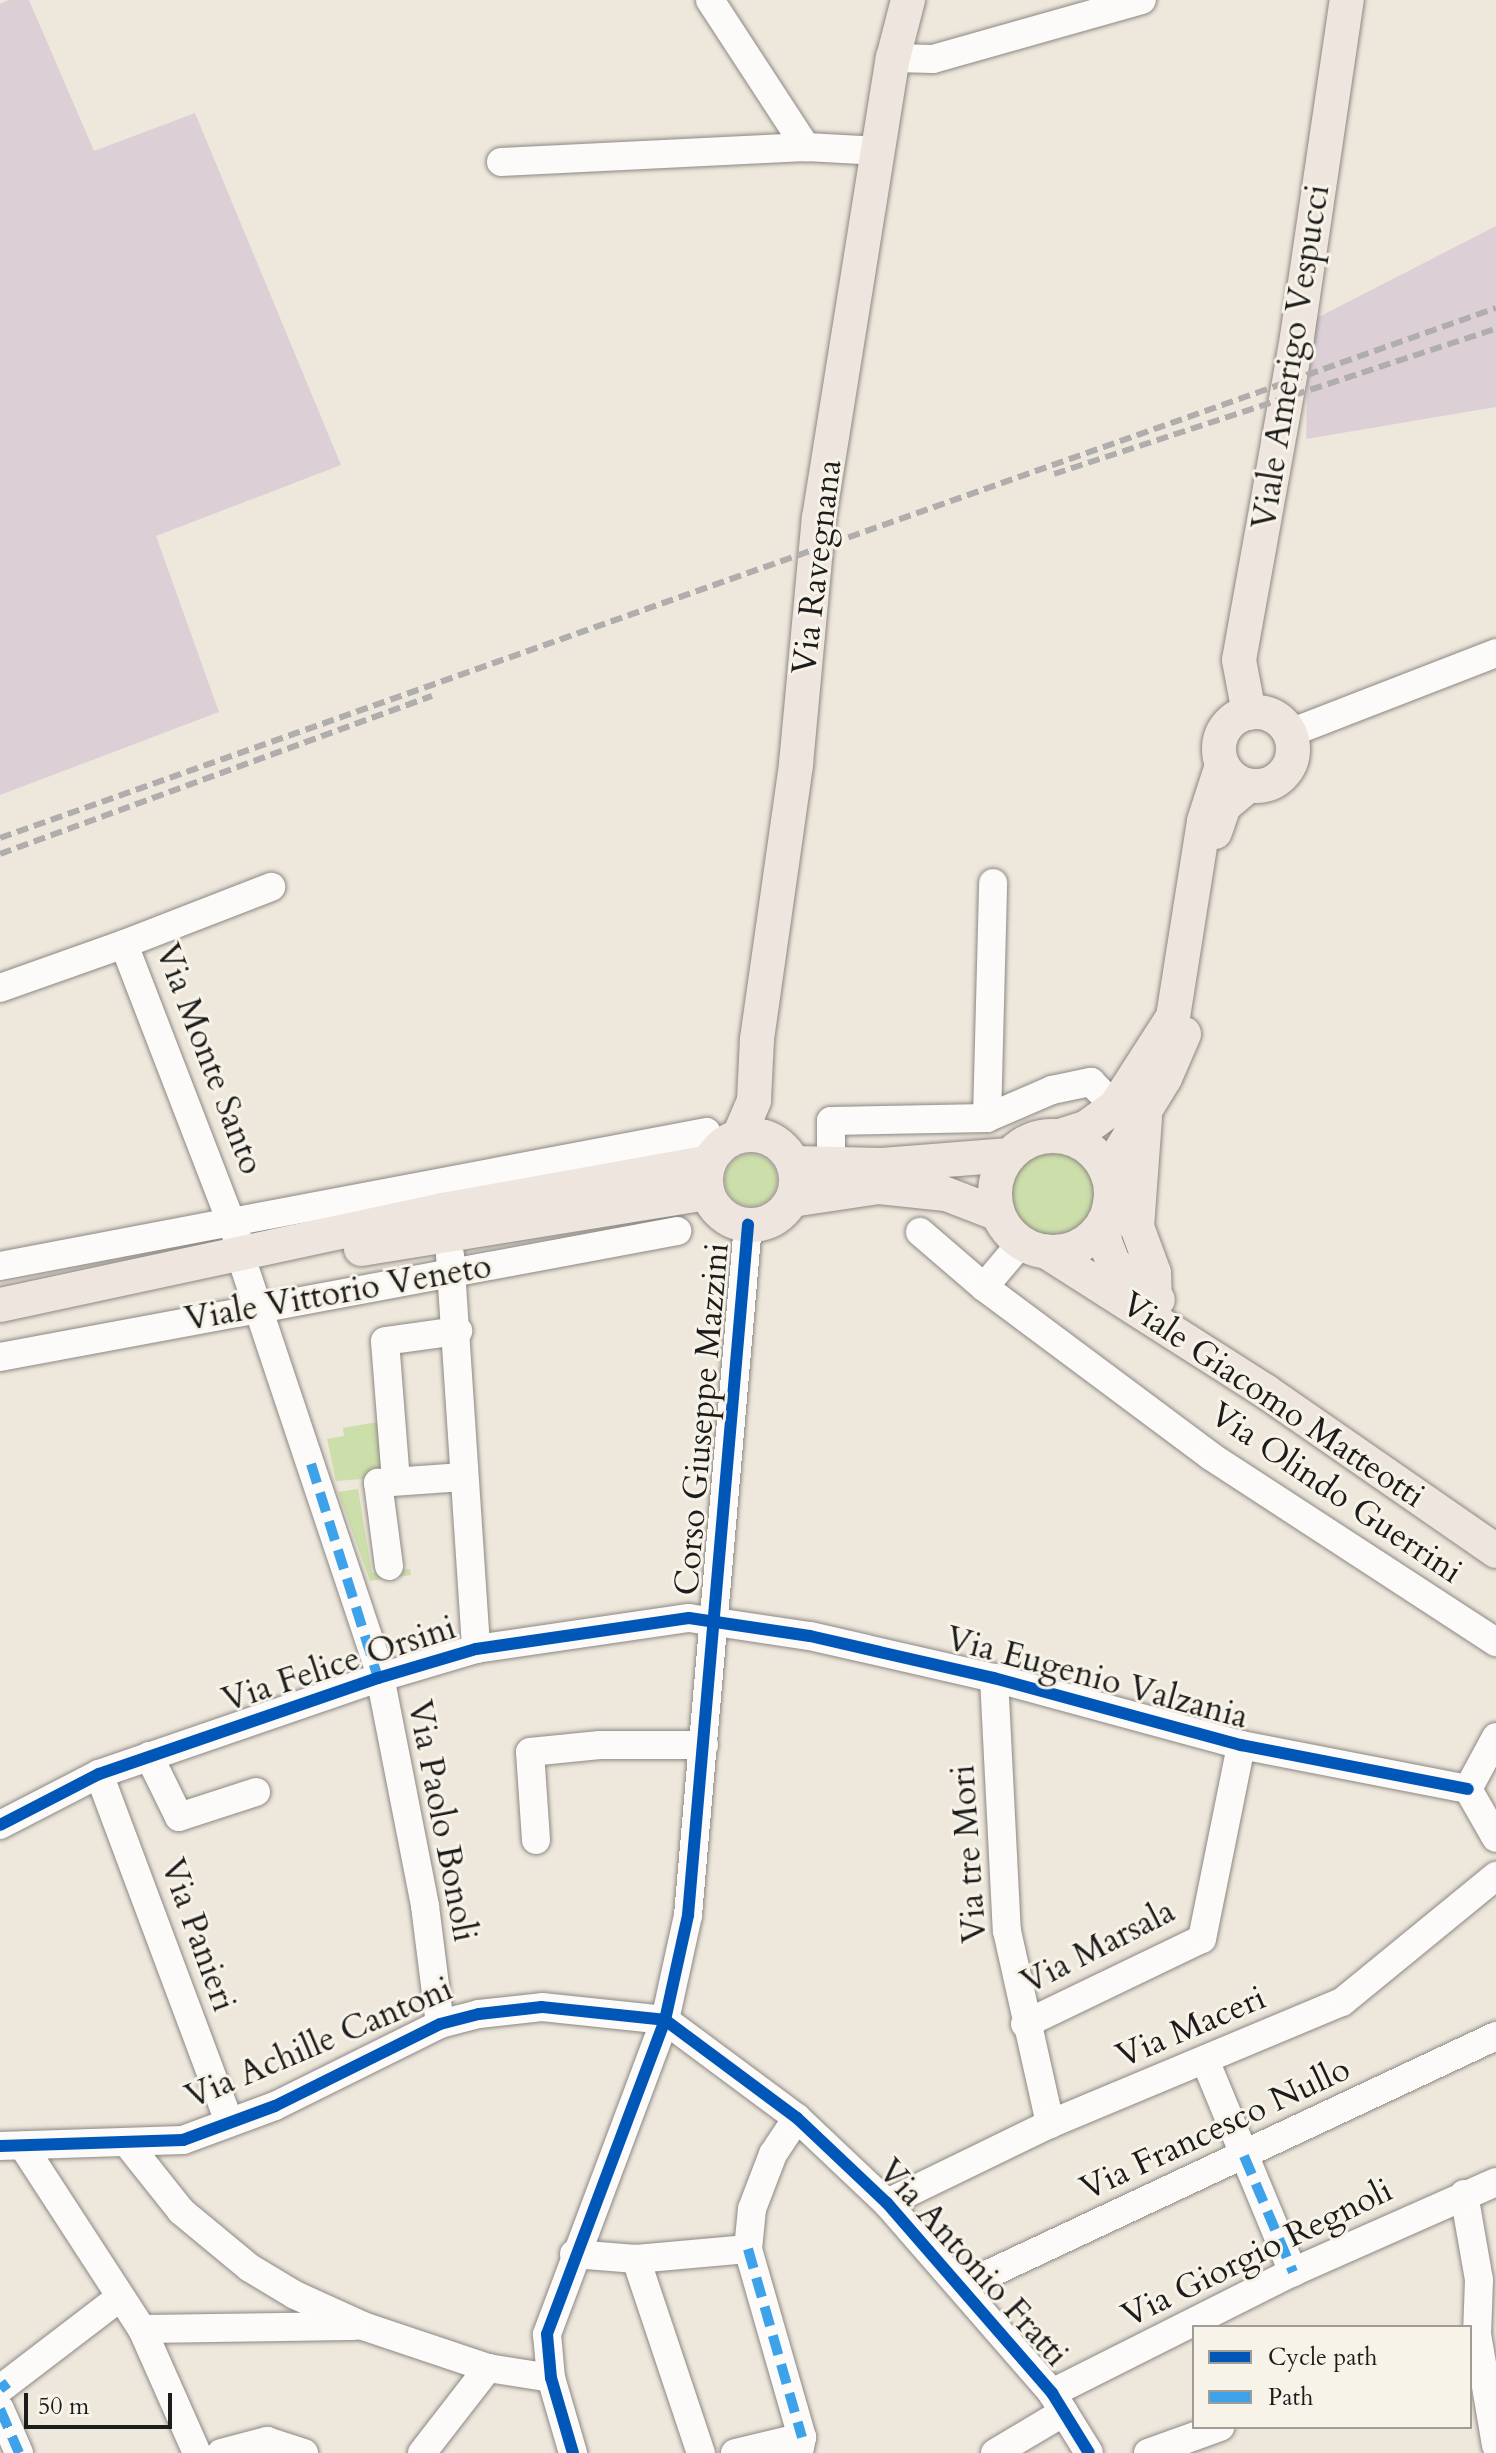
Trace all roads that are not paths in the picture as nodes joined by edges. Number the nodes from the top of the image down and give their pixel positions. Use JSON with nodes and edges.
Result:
{"nodes":[{"id":1,"x":710,"y":0,"type":"edge"},
{"id":2,"x":908,"y":0,"type":"edge"},
{"id":3,"x":1142,"y":0,"type":"edge"},
{"id":4,"x":1347,"y":0,"type":"edge"},
{"id":5,"x":893,"y":58,"type":"junction"},
{"id":6,"x":806,"y":147,"type":"junction"},
{"id":7,"x":880,"y":151,"type":"junction"},
{"id":8,"x":501,"y":162,"type":"dead end"},
{"id":9,"x":1496,"y":653,"type":"edge"},
{"id":10,"x":1249,"y":713,"type":"junction"},
{"id":11,"x":1290,"y":733,"type":"junction"},
{"id":12,"x":1222,"y":765,"type":"junction"},
{"id":13,"x":1248,"y":786,"type":"junction"},
{"id":14,"x":993,"y":883,"type":"dead end"},
{"id":15,"x":271,"y":887,"type":"dead end"},
{"id":16,"x":124,"y":944,"type":"junction"},
{"id":17,"x":0,"y":988,"type":"edge"},
{"id":18,"x":1130,"y":1106,"type":"junction"},
{"id":19,"x":987,"y":1118,"type":"junction"},
{"id":20,"x":739,"y":1136,"type":"junction"},
{"id":21,"x":1060,"y":1136,"type":"junction"},
{"id":22,"x":1010,"y":1155,"type":"junction"},
{"id":23,"x":708,"y":1163,"type":"junction"},
{"id":24,"x":794,"y":1163,"type":"junction"},
{"id":25,"x":831,"y":1164,"type":"junction"},
{"id":26,"x":1108,"y":1188,"type":"junction"},
{"id":27,"x":792,"y":1200,"type":"junction"},
{"id":28,"x":443,"y":1211,"type":"junction"},
{"id":29,"x":998,"y":1214,"type":"junction"},
{"id":30,"x":232,"y":1224,"type":"junction"},
{"id":31,"x":748,"y":1225,"type":"junction"},
{"id":32,"x":677,"y":1231,"type":"dead end"},
{"id":33,"x":920,"y":1232,"type":"dead end"},
{"id":34,"x":1034,"y":1247,"type":"junction"},
{"id":35,"x":243,"y":1260,"type":"junction"},
{"id":36,"x":0,"y":1266,"type":"edge"},
{"id":37,"x":452,"y":1273,"type":"junction"},
{"id":38,"x":984,"y":1287,"type":"junction"},
{"id":39,"x":1155,"y":1299,"type":"junction"},
{"id":40,"x":0,"y":1305,"type":"edge"},
{"id":41,"x":257,"y":1306,"type":"junction"},
{"id":42,"x":458,"y":1331,"type":"junction"},
{"id":43,"x":0,"y":1357,"type":"edge"},
{"id":44,"x":311,"y":1464,"type":"joint"},
{"id":45,"x":463,"y":1477,"type":"junction"},
{"id":46,"x":396,"y":1481,"type":"junction"},
{"id":47,"x":1496,"y":1537,"type":"edge"},
{"id":48,"x":1496,"y":1551,"type":"edge"},
{"id":49,"x":389,"y":1566,"type":"dead end"},
{"id":50,"x":712,"y":1622,"type":"junction"},
{"id":51,"x":1496,"y":1642,"type":"edge"},
{"id":52,"x":476,"y":1649,"type":"junction"},
{"id":53,"x":378,"y":1678,"type":"junction"},
{"id":54,"x":994,"y":1678,"type":"junction"},
{"id":55,"x":1496,"y":1737,"type":"edge"},
{"id":56,"x":704,"y":1745,"type":"junction"},
{"id":57,"x":1241,"y":1745,"type":"junction"},
{"id":58,"x":149,"y":1756,"type":"junction"},
{"id":59,"x":99,"y":1774,"type":"junction"},
{"id":60,"x":1468,"y":1789,"type":"junction"},
{"id":61,"x":256,"y":1792,"type":"dead end"},
{"id":62,"x":0,"y":1825,"type":"edge"},
{"id":63,"x":1496,"y":1838,"type":"edge"},
{"id":64,"x":536,"y":1840,"type":"dead end"},
{"id":65,"x":1496,"y":1876,"type":"edge"},
{"id":66,"x":665,"y":2020,"type":"junction"},
{"id":67,"x":440,"y":2024,"type":"junction"},
{"id":68,"x":1025,"y":2024,"type":"junction"},
{"id":69,"x":1496,"y":2036,"type":"edge"},
{"id":70,"x":1205,"y":2060,"type":"junction"},
{"id":71,"x":797,"y":2118,"type":"junction"},
{"id":72,"x":229,"y":2121,"type":"junction"},
{"id":73,"x":1050,"y":2124,"type":"junction"},
{"id":74,"x":127,"y":2143,"type":"junction"},
{"id":75,"x":12,"y":2146,"type":"edge"},
{"id":76,"x":1244,"y":2156,"type":"junction"},
{"id":77,"x":1496,"y":2182,"type":"edge"},
{"id":78,"x":1464,"y":2194,"type":"junction"},
{"id":79,"x":887,"y":2203,"type":"junction"},
{"id":80,"x":748,"y":2249,"type":"junction"},
{"id":81,"x":574,"y":2254,"type":"junction"},
{"id":82,"x":636,"y":2259,"type":"junction"},
{"id":83,"x":1293,"y":2272,"type":"junction"},
{"id":84,"x":963,"y":2286,"type":"junction"},
{"id":85,"x":119,"y":2298,"type":"junction"},
{"id":86,"x":1198,"y":2325,"type":"edge"},
{"id":87,"x":363,"y":2326,"type":"junction"},
{"id":88,"x":1192,"y":2328,"type":"edge"},
{"id":89,"x":142,"y":2329,"type":"junction"},
{"id":90,"x":1473,"y":2336,"type":"edge"},
{"id":91,"x":488,"y":2368,"type":"junction"},
{"id":92,"x":551,"y":2378,"type":"junction"},
{"id":93,"x":3,"y":2393,"type":"edge"},
{"id":94,"x":1058,"y":2403,"type":"junction"},
{"id":95,"x":1214,"y":2429,"type":"edge"},
{"id":96,"x":800,"y":2445,"type":"edge"},
{"id":97,"x":1496,"y":2445,"type":"edge"},
{"id":98,"x":748,"y":2450,"type":"edge"},
{"id":99,"x":19,"y":2453,"type":"edge"},
{"id":100,"x":197,"y":2453,"type":"edge"},
{"id":101,"x":221,"y":2453,"type":"edge"},
{"id":102,"x":304,"y":2453,"type":"edge"},
{"id":103,"x":422,"y":2453,"type":"edge"},
{"id":104,"x":573,"y":2453,"type":"edge"},
{"id":105,"x":701,"y":2453,"type":"edge"},
{"id":106,"x":995,"y":2453,"type":"edge"},
{"id":107,"x":1089,"y":2453,"type":"edge"},
{"id":108,"x":1148,"y":2453,"type":"edge"}],
"edges":[{"from":1,"to":6,"type":"street"},
{"from":2,"to":5,"type":"main road","name":"Via Ravegnana"},
{"from":3,"to":5,"type":"street"},
{"from":4,"to":10,"type":"main road","name":"Viale Amerigo Vespucci"},
{"from":5,"to":7,"type":"main road","name":"Via Ravegnana"},
{"from":6,"to":7,"type":"street"},
{"from":6,"to":8,"type":"street"},
{"from":7,"to":20,"type":"main road","name":"Via Ravegnana"},
{"from":9,"to":11,"type":"street"},
{"from":10,"to":11,"type":"main road"},
{"from":10,"to":12,"type":"main road"},
{"from":11,"to":13,"type":"main road"},
{"from":12,"to":13,"type":"main road"},
{"from":12,"to":18,"type":"main road"},
{"from":13,"to":18,"type":"main road"},
{"from":14,"to":19,"type":"street"},
{"from":15,"to":16,"type":"street","name":"Via Monte Santo"},
{"from":16,"to":17,"type":"street"},
{"from":16,"to":30,"type":"street","name":"Via Monte Santo"},
{"from":18,"to":19,"type":"street"},
{"from":18,"to":21,"type":"main road"},
{"from":18,"to":26,"type":"main road"},
{"from":18,"to":39,"type":"main road"},
{"from":19,"to":25,"type":"street"},
{"from":20,"to":23,"type":"main road"},
{"from":20,"to":24,"type":"main road"},
{"from":21,"to":22,"type":"main road"},
{"from":21,"to":26,"type":"main road"},
{"from":22,"to":25,"type":"main road"},
{"from":22,"to":29,"type":"main road"},
{"from":23,"to":28,"type":"main road","name":"Viale Vittorio Veneto"},
{"from":23,"to":28,"type":"main road","name":"Viale Vittorio Veneto"},
{"from":23,"to":31,"type":"main road"},
{"from":24,"to":25,"type":"main road"},
{"from":24,"to":27,"type":"main road"},
{"from":26,"to":34,"type":"main road"},
{"from":26,"to":39,"type":"main road","name":"Viale Giacomo Matteotti"},
{"from":27,"to":29,"type":"main road"},
{"from":27,"to":31,"type":"main road"},
{"from":28,"to":30,"type":"street","name":"Viale Vittorio Veneto"},
{"from":28,"to":35,"type":"main road","name":"Viale Vittorio Veneto"},
{"from":28,"to":37,"type":"street"},
{"from":29,"to":34,"type":"main road"},
{"from":30,"to":35,"type":"street","name":"Via Monte Santo"},
{"from":30,"to":36,"type":"street","name":"Viale Vittorio Veneto"},
{"from":31,"to":50,"type":"street","name":"Corso Giuseppe Mazzini"},
{"from":32,"to":37,"type":"street","name":"Viale Vittorio Veneto"},
{"from":33,"to":38,"type":"street","name":"Via Olindo Guerrini"},
{"from":34,"to":38,"type":"street"},
{"from":34,"to":48,"type":"main road","name":"Viale Giacomo Matteotti"},
{"from":35,"to":40,"type":"main road","name":"Viale Vittorio Veneto"},
{"from":35,"to":41,"type":"street","name":"Via Monte Santo"},
{"from":37,"to":41,"type":"street","name":"Viale Vittorio Veneto"},
{"from":37,"to":42,"type":"street"},
{"from":38,"to":51,"type":"street","name":"Via Olindo Guerrini"},
{"from":39,"to":47,"type":"main road","name":"Viale Giacomo Matteotti"},
{"from":41,"to":43,"type":"street","name":"Viale Vittorio Veneto"},
{"from":41,"to":44,"type":"street","name":"Via Monte Santo"},
{"from":42,"to":45,"type":"street"},
{"from":42,"to":46,"type":"street"},
{"from":44,"to":53,"type":"street","name":"Via Paolo Bonoli"},
{"from":45,"to":46,"type":"street"},
{"from":45,"to":52,"type":"street"},
{"from":46,"to":49,"type":"street"},
{"from":50,"to":52,"type":"street","name":"Via Felice Orsini"},
{"from":50,"to":54,"type":"street","name":"Via Eugenio Valzania"},
{"from":50,"to":56,"type":"street","name":"Corso Giuseppe Mazzini"},
{"from":52,"to":53,"type":"street","name":"Via Felice Orsini"},
{"from":53,"to":58,"type":"street","name":"Via Felice Orsini"},
{"from":53,"to":67,"type":"street","name":"Via Paolo Bonoli"},
{"from":54,"to":57,"type":"street","name":"Via Eugenio Valzania"},
{"from":54,"to":68,"type":"street","name":"Via tre Mori"},
{"from":55,"to":60,"type":"street"},
{"from":56,"to":64,"type":"street"},
{"from":56,"to":66,"type":"street","name":"Corso Giuseppe Mazzini"},
{"from":57,"to":60,"type":"street","name":"Via Eugenio Valzania"},
{"from":57,"to":68,"type":"street","name":"Via Marsala"},
{"from":58,"to":59,"type":"street","name":"Via Felice Orsini"},
{"from":58,"to":61,"type":"street"},
{"from":59,"to":62,"type":"street","name":"Via Felice Orsini"},
{"from":59,"to":72,"type":"street","name":"Via Panieri"},
{"from":60,"to":63,"type":"street"},
{"from":65,"to":70,"type":"street","name":"Via Maceri"},
{"from":66,"to":67,"type":"street","name":"Via Achille Cantoni"},
{"from":66,"to":71,"type":"street","name":"Via Antonio Fratti"},
{"from":66,"to":81,"type":"street","name":"Corso Giuseppe Mazzini"},
{"from":67,"to":72,"type":"street","name":"Via Achille Cantoni"},
{"from":68,"to":73,"type":"street","name":"Via tre Mori"},
{"from":69,"to":76,"type":"street","name":"Via Francesco Nullo"},
{"from":70,"to":73,"type":"street","name":"Via Maceri"},
{"from":70,"to":76,"type":"street"},
{"from":71,"to":79,"type":"street","name":"Via Antonio Fratti"},
{"from":71,"to":80,"type":"street"},
{"from":72,"to":74,"type":"street","name":"Via Achille Cantoni"},
{"from":73,"to":79,"type":"street","name":"Via Maceri"},
{"from":74,"to":75,"type":"street","name":"Via Achille Cantoni"},
{"from":74,"to":87,"type":"street"},
{"from":75,"to":85,"type":"street"},
{"from":76,"to":83,"type":"street"},
{"from":76,"to":84,"type":"street","name":"Via Francesco Nullo"},
{"from":77,"to":78,"type":"street","name":"Via Giorgio Regnoli"},
{"from":78,"to":83,"type":"street","name":"Via Giorgio Regnoli"},
{"from":78,"to":90,"type":"street"},
{"from":79,"to":84,"type":"street","name":"Via Antonio Fratti"},
{"from":80,"to":82,"type":"street"},
{"from":80,"to":96,"type":"street"},
{"from":81,"to":82,"type":"street"},
{"from":81,"to":92,"type":"street","name":"Corso Giuseppe Mazzini"},
{"from":82,"to":105,"type":"street"},
{"from":83,"to":86,"type":"street","name":"Via Giorgio Regnoli"},
{"from":84,"to":94,"type":"street","name":"Via Antonio Fratti"},
{"from":85,"to":89,"type":"street"},
{"from":85,"to":93,"type":"street"},
{"from":87,"to":89,"type":"street"},
{"from":87,"to":91,"type":"street"},
{"from":88,"to":94,"type":"street","name":"Via Giorgio Regnoli"},
{"from":89,"to":100,"type":"street"},
{"from":90,"to":97,"type":"street"},
{"from":91,"to":92,"type":"street"},
{"from":91,"to":103,"type":"street"},
{"from":92,"to":104,"type":"street","name":"Corso Giuseppe Mazzini"},
{"from":93,"to":99,"type":"street"},
{"from":94,"to":106,"type":"street","name":"Via Giorgio Regnoli"},
{"from":94,"to":107,"type":"street","name":"Via Antonio Fratti"},
{"from":95,"to":108,"type":"street"},
{"from":96,"to":98,"type":"street"},
{"from":101,"to":102,"type":"street"}]}
